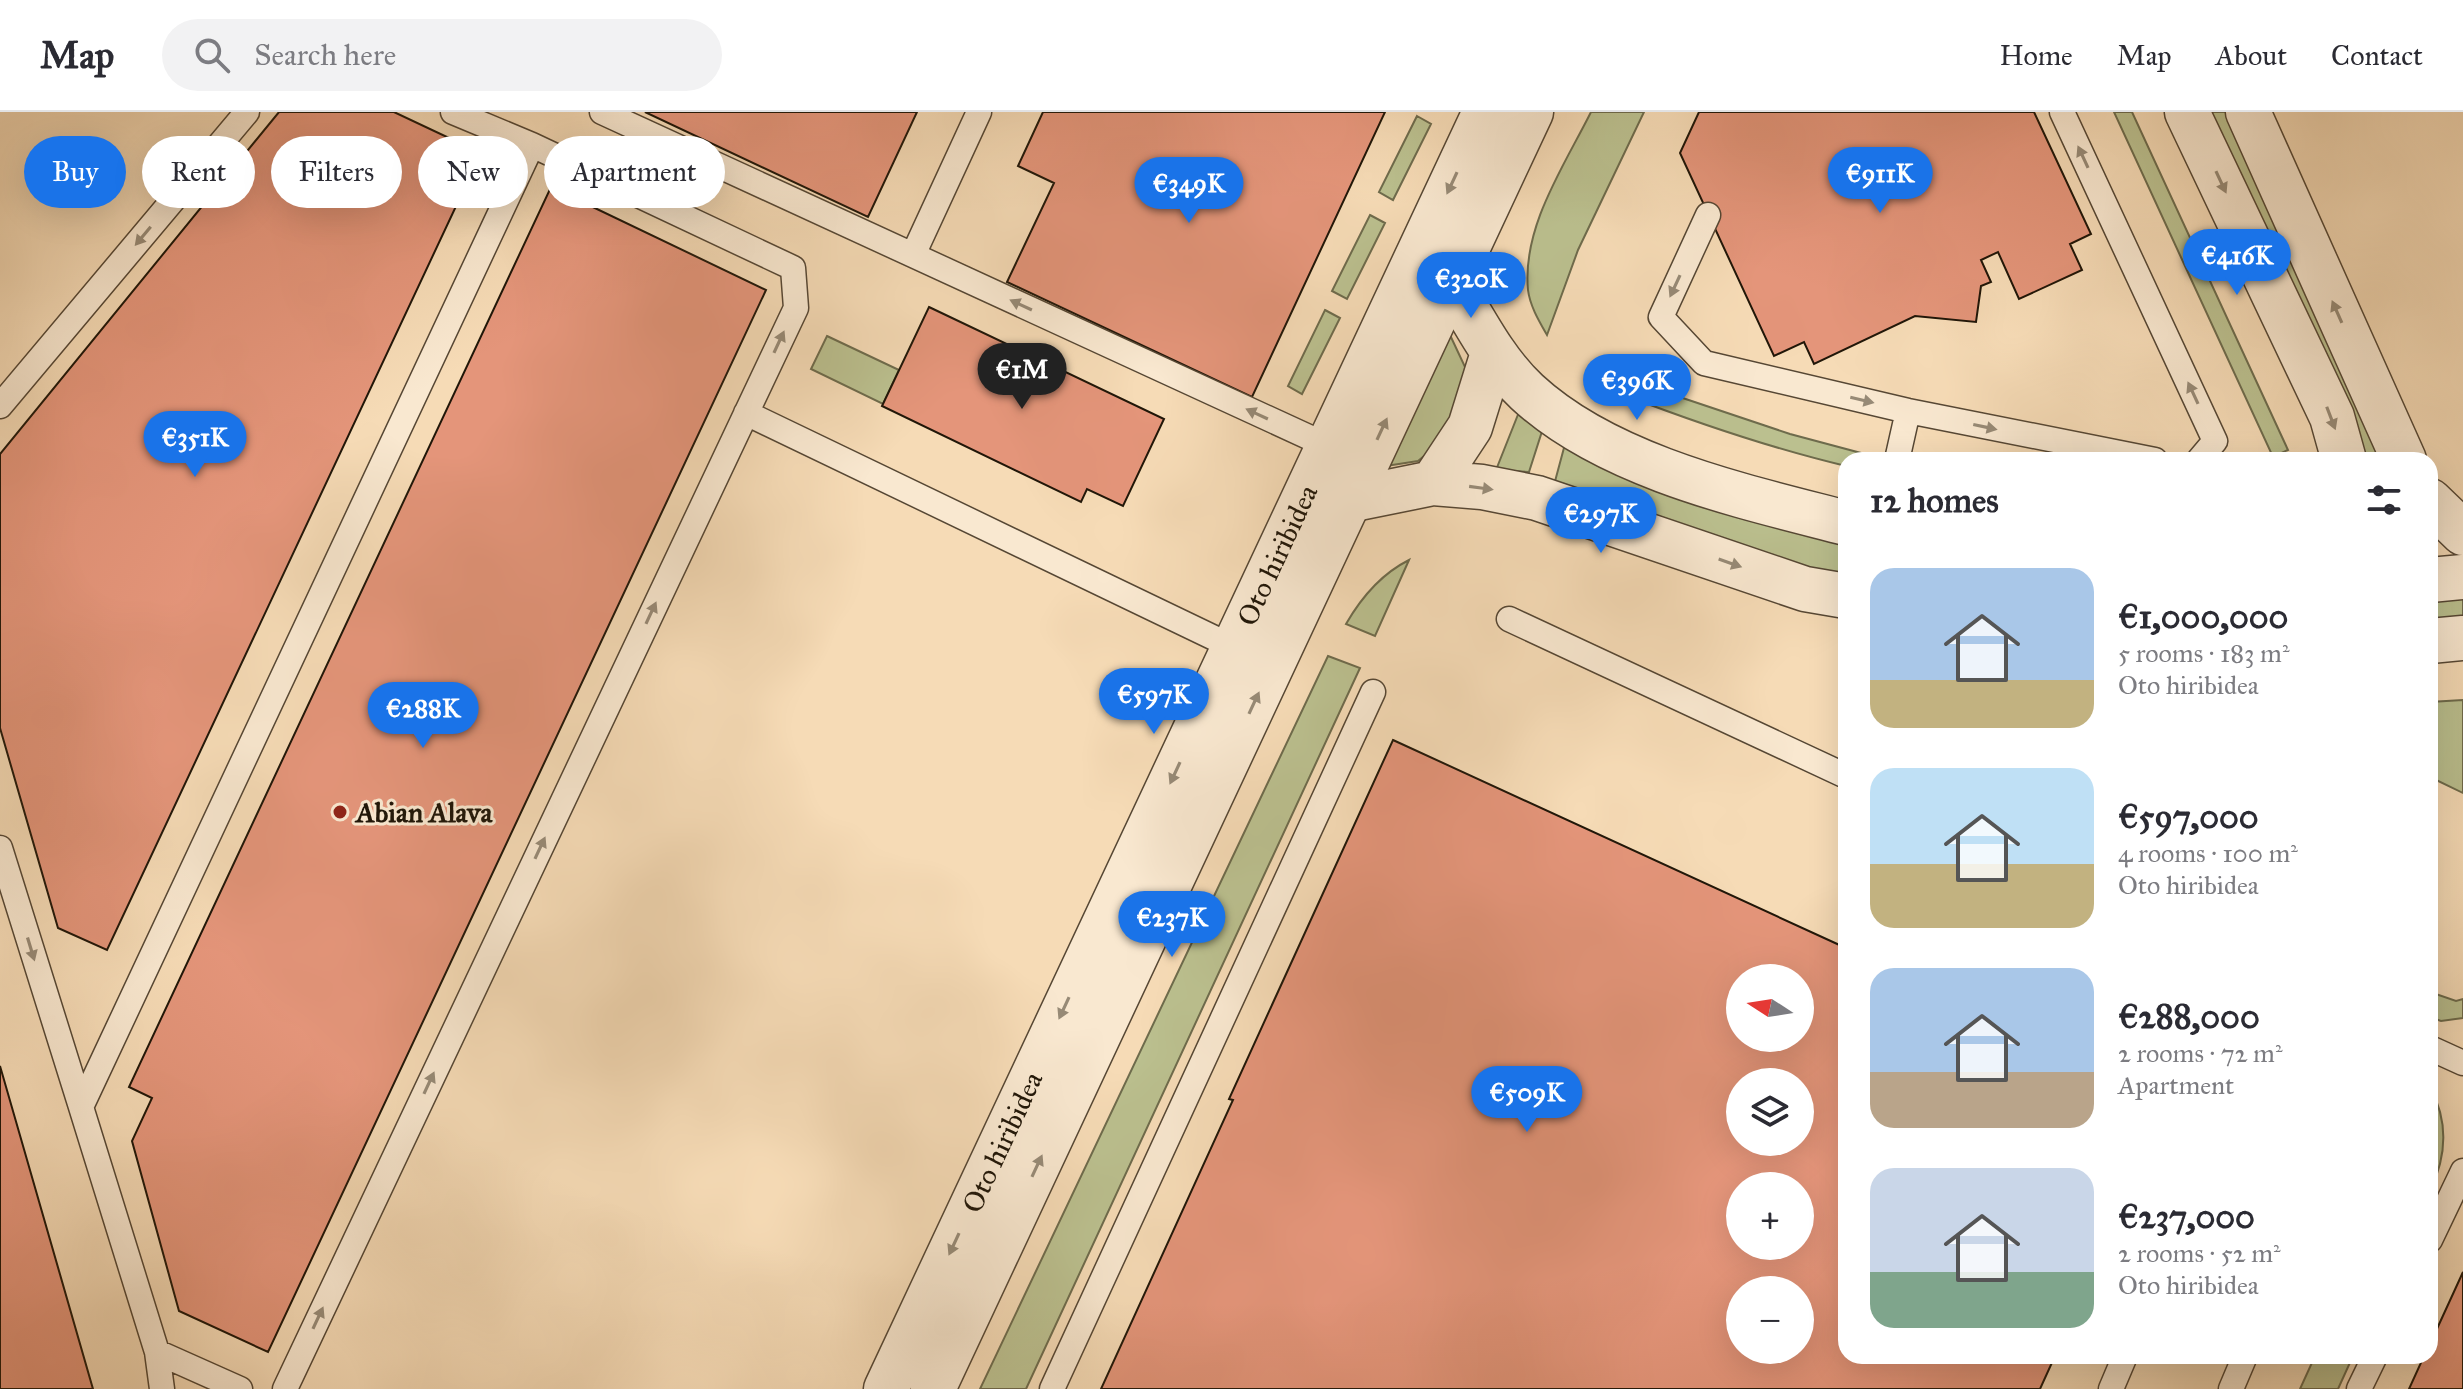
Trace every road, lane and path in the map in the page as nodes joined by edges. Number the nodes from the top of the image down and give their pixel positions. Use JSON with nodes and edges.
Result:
{"nodes":[{"id":1,"x":247,"y":112,"type":"edge"},
{"id":2,"x":453,"y":112,"type":"edge"},
{"id":3,"x":602,"y":112,"type":"edge"},
{"id":4,"x":979,"y":112,"type":"edge"},
{"id":5,"x":1485,"y":112,"type":"edge"},
{"id":6,"x":1531,"y":112,"type":"edge"},
{"id":7,"x":2062,"y":112,"type":"edge"},
{"id":8,"x":2187,"y":112,"type":"edge"},
{"id":9,"x":2248,"y":112,"type":"edge"},
{"id":10,"x":532,"y":145,"type":"junction"},
{"id":11,"x":1708,"y":215,"type":"dead end"},
{"id":12,"x":913,"y":255,"type":"junction"},
{"id":13,"x":1451,"y":282,"type":"junction"},
{"id":14,"x":1493,"y":353,"type":"junction"},
{"id":15,"x":0,"y":406,"type":"edge"},
{"id":16,"x":1908,"y":411,"type":"junction"},
{"id":17,"x":746,"y":413,"type":"junction"},
{"id":18,"x":1328,"y":446,"type":"junction"},
{"id":19,"x":1899,"y":452,"type":"edge"},
{"id":20,"x":2115,"y":452,"type":"edge"},
{"id":21,"x":2206,"y":452,"type":"edge"},
{"id":22,"x":2342,"y":452,"type":"edge"},
{"id":23,"x":2400,"y":452,"type":"edge"},
{"id":24,"x":1433,"y":483,"type":"junction"},
{"id":25,"x":1349,"y":500,"type":"junction"},
{"id":26,"x":2438,"y":509,"type":"edge"},
{"id":27,"x":1838,"y":521,"type":"edge"},
{"id":28,"x":2463,"y":533,"type":"edge"},
{"id":29,"x":2463,"y":577,"type":"edge"},
{"id":30,"x":2438,"y":579,"type":"edge"},
{"id":31,"x":1838,"y":595,"type":"edge"},
{"id":32,"x":1509,"y":619,"type":"dead end"},
{"id":33,"x":2463,"y":638,"type":"edge"},
{"id":34,"x":2438,"y":640,"type":"edge"},
{"id":35,"x":1233,"y":647,"type":"junction"},
{"id":36,"x":1373,"y":692,"type":"dead end"},
{"id":37,"x":1838,"y":772,"type":"edge"},
{"id":38,"x":0,"y":848,"type":"edge"},
{"id":39,"x":2438,"y":1052,"type":"edge"},
{"id":40,"x":2463,"y":1063,"type":"edge"},
{"id":41,"x":81,"y":1107,"type":"junction"},
{"id":42,"x":2463,"y":1171,"type":"edge"},
{"id":43,"x":2438,"y":1223,"type":"edge"},
{"id":44,"x":157,"y":1352,"type":"junction"},
{"id":45,"x":2122,"y":1364,"type":"edge"},
{"id":46,"x":2242,"y":1364,"type":"edge"},
{"id":47,"x":2371,"y":1364,"type":"edge"},
{"id":48,"x":162,"y":1389,"type":"edge"},
{"id":49,"x":240,"y":1389,"type":"edge"},
{"id":50,"x":285,"y":1389,"type":"edge"},
{"id":51,"x":886,"y":1389,"type":"edge"},
{"id":52,"x":933,"y":1389,"type":"edge"},
{"id":53,"x":1052,"y":1389,"type":"edge"},
{"id":54,"x":2111,"y":1389,"type":"edge"},
{"id":55,"x":2231,"y":1389,"type":"edge"},
{"id":56,"x":2359,"y":1389,"type":"edge"}],
"edges":[{"from":1,"to":15,"type":"lane","one_way":true},
{"from":2,"to":10,"type":"lane"},
{"from":3,"to":12,"type":"lane"},
{"from":4,"to":12,"type":"lane"},
{"from":5,"to":18,"type":"street","name":"Oto hiribidea","one_way":true},
{"from":6,"to":13,"type":"street","name":"Oto hiribidea"},
{"from":21,"to":7,"type":"lane","one_way":true},
{"from":8,"to":22,"type":"street","one_way":true},
{"from":23,"to":9,"type":"street","one_way":true},
{"from":17,"to":10,"type":"lane","one_way":true},
{"from":10,"to":41,"type":"lane"},
{"from":11,"to":16,"type":"lane","one_way":true},
{"from":18,"to":12,"type":"lane","one_way":true},
{"from":13,"to":14,"type":"street"},
{"from":25,"to":13,"type":"street","name":"Oto hiribidea","one_way":true},
{"from":14,"to":24,"type":"street"},
{"from":14,"to":27,"type":"street"},
{"from":16,"to":19,"type":"lane"},
{"from":16,"to":20,"type":"lane","one_way":true},
{"from":17,"to":35,"type":"lane"},
{"from":50,"to":17,"type":"lane","one_way":true},
{"from":18,"to":35,"type":"street","name":"Oto hiribidea"},
{"from":24,"to":25,"type":"street"},
{"from":24,"to":31,"type":"street","one_way":true},
{"from":52,"to":25,"type":"street","name":"Oto hiribidea","one_way":true},
{"from":26,"to":28,"type":"street"},
{"from":29,"to":30,"type":"street"},
{"from":32,"to":37,"type":"lane"},
{"from":33,"to":34,"type":"street"},
{"from":35,"to":51,"type":"street","name":"Oto hiribidea","one_way":true},
{"from":36,"to":53,"type":"lane"},
{"from":38,"to":41,"type":"lane","one_way":true},
{"from":39,"to":40,"type":"lane"},
{"from":41,"to":44,"type":"lane"},
{"from":42,"to":43,"type":"lane"},
{"from":44,"to":48,"type":"lane"},
{"from":44,"to":49,"type":"lane"},
{"from":45,"to":54,"type":"lane"},
{"from":46,"to":55,"type":"lane"},
{"from":47,"to":56,"type":"lane"}]}
